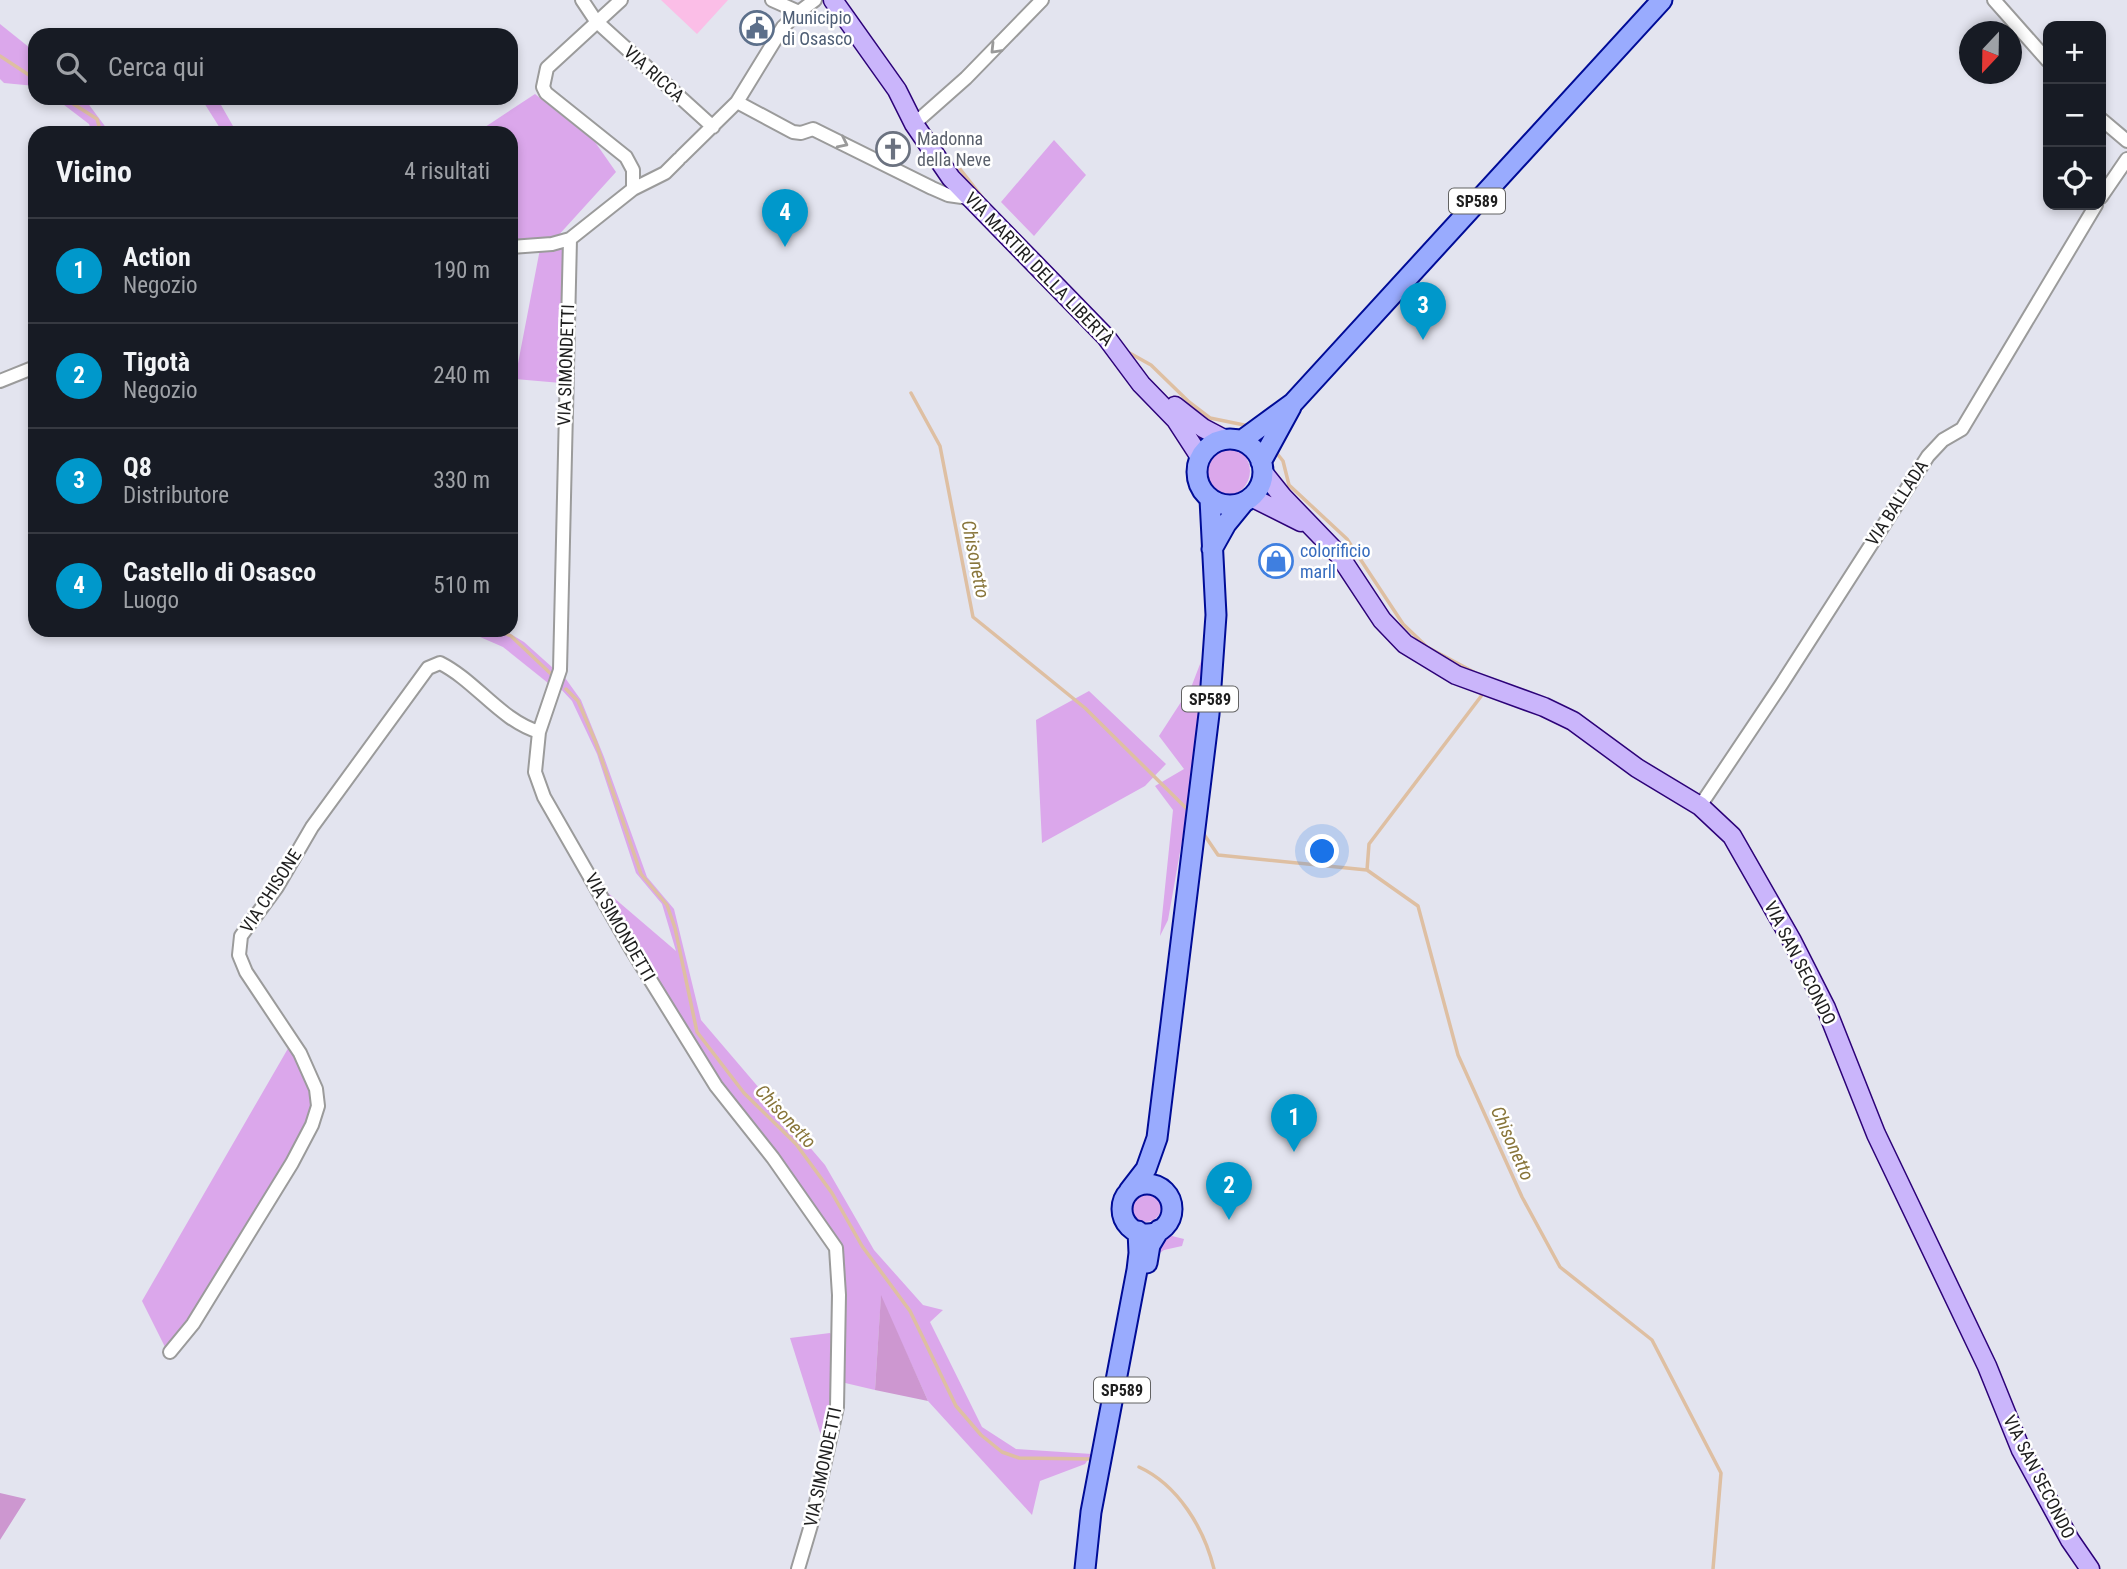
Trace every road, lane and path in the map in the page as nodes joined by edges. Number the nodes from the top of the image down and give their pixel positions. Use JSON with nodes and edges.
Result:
{"nodes":[{"id":1,"x":582,"y":0,"type":"edge"},
{"id":2,"x":621,"y":0,"type":"edge"},
{"id":3,"x":772,"y":0,"type":"edge"},
{"id":4,"x":815,"y":0,"type":"edge"},
{"id":5,"x":833,"y":0,"type":"edge"},
{"id":6,"x":1042,"y":0,"type":"edge"},
{"id":7,"x":1662,"y":0,"type":"edge"},
{"id":8,"x":1994,"y":0,"type":"edge"},
{"id":9,"x":799,"y":12,"type":"junction"},
{"id":10,"x":596,"y":22,"type":"junction"},
{"id":11,"x":2043,"y":55,"type":"edge"},
{"id":12,"x":737,"y":102,"type":"junction"},
{"id":13,"x":2106,"y":123,"type":"edge"},
{"id":14,"x":914,"y":124,"type":"junction"},
{"id":15,"x":713,"y":127,"type":"junction"},
{"id":16,"x":2127,"y":141,"type":"edge"},
{"id":17,"x":2127,"y":159,"type":"edge"},
{"id":18,"x":633,"y":189,"type":"junction"},
{"id":19,"x":2106,"y":190,"type":"edge"},
{"id":20,"x":969,"y":198,"type":"junction"},
{"id":21,"x":2093,"y":210,"type":"edge"},
{"id":22,"x":570,"y":239,"type":"junction"},
{"id":23,"x":518,"y":246,"type":"edge"},
{"id":24,"x":1128,"y":364,"type":"junction"},
{"id":25,"x":28,"y":370,"type":"edge"},
{"id":26,"x":0,"y":381,"type":"edge"},
{"id":27,"x":1293,"y":403,"type":"junction"},
{"id":28,"x":1233,"y":440,"type":"junction"},
{"id":29,"x":1200,"y":457,"type":"junction"},
{"id":30,"x":1262,"y":467,"type":"junction"},
{"id":31,"x":1210,"y":499,"type":"junction"},
{"id":32,"x":1248,"y":500,"type":"junction"},
{"id":33,"x":1316,"y":529,"type":"junction"},
{"id":34,"x":1212,"y":550,"type":"junction"},
{"id":35,"x":539,"y":732,"type":"junction"},
{"id":36,"x":1700,"y":806,"type":"junction"},
{"id":37,"x":1157,"y":1138,"type":"junction"},
{"id":38,"x":1129,"y":1191,"type":"junction"},
{"id":39,"x":1166,"y":1192,"type":"junction"},
{"id":40,"x":1159,"y":1230,"type":"junction"},
{"id":41,"x":1138,"y":1231,"type":"junction"},
{"id":42,"x":170,"y":1352,"type":"dead end"},
{"id":43,"x":1086,"y":1561,"type":"edge"},
{"id":44,"x":798,"y":1569,"type":"edge"},
{"id":45,"x":2090,"y":1569,"type":"edge"}],
"edges":[{"from":1,"to":10,"type":"street","name":"VIA RICCA"},
{"from":2,"to":10,"type":"street"},
{"from":3,"to":9,"type":"street"},
{"from":4,"to":9,"type":"street"},
{"from":5,"to":14,"type":"street","name":"VIA MARTIRI DELLA LIBERTÀ","number":"SP589"},
{"from":6,"to":14,"type":"street","one_way":true},
{"from":7,"to":27,"type":"main road","number":"SP589"},
{"from":8,"to":11,"type":"street"},
{"from":9,"to":12,"type":"street"},
{"from":10,"to":15,"type":"street","name":"VIA RICCA"},
{"from":10,"to":18,"type":"street"},
{"from":12,"to":15,"type":"street"},
{"from":12,"to":20,"type":"street","one_way":true},
{"from":13,"to":16,"type":"street"},
{"from":14,"to":20,"type":"street","name":"VIA MARTIRI DELLA LIBERTÀ","number":"SP589"},
{"from":15,"to":18,"type":"street"},
{"from":17,"to":19,"type":"street"},
{"from":18,"to":22,"type":"street"},
{"from":20,"to":24,"type":"street","name":"VIA MARTIRI DELLA LIBERTÀ","number":"SP589"},
{"from":21,"to":36,"type":"street","name":"VIA BALLADA"},
{"from":22,"to":23,"type":"street"},
{"from":22,"to":35,"type":"street","name":"VIA SIMONDETTI"},
{"from":24,"to":28,"type":"street","number":"SP589"},
{"from":24,"to":29,"type":"street","number":"SP589"},
{"from":25,"to":26,"type":"street"},
{"from":27,"to":28,"type":"main road","number":"SP589"},
{"from":27,"to":30,"type":"main road","number":"SP589"},
{"from":28,"to":29,"type":"main road","number":"SP589"},
{"from":28,"to":30,"type":"main road","number":"SP589"},
{"from":29,"to":31,"type":"main road","number":"SP589"},
{"from":30,"to":32,"type":"main road","number":"SP589"},
{"from":30,"to":33,"type":"street","name":"VIA SAN SECONDO"},
{"from":31,"to":32,"type":"main road"},
{"from":31,"to":34,"type":"main road","number":"SP589"},
{"from":32,"to":33,"type":"street"},
{"from":32,"to":34,"type":"main road","number":"SP589"},
{"from":33,"to":36,"type":"street","name":"VIA SAN SECONDO"},
{"from":34,"to":37,"type":"main road","number":"SP589"},
{"from":35,"to":42,"type":"street","name":"VIA CHISONE"},
{"from":35,"to":44,"type":"street","name":"VIA SIMONDETTI"},
{"from":36,"to":45,"type":"street","name":"VIA SAN SECONDO"},
{"from":37,"to":38,"type":"main road","number":"SP589"},
{"from":37,"to":39,"type":"main road","number":"SP589"},
{"from":38,"to":39,"type":"main road"},
{"from":38,"to":41,"type":"main road","number":"SP589"},
{"from":39,"to":40,"type":"main road","number":"SP589"},
{"from":40,"to":41,"type":"main road"},
{"from":40,"to":43,"type":"main road","number":"SP589"},
{"from":41,"to":43,"type":"main road","number":"SP589"}]}
